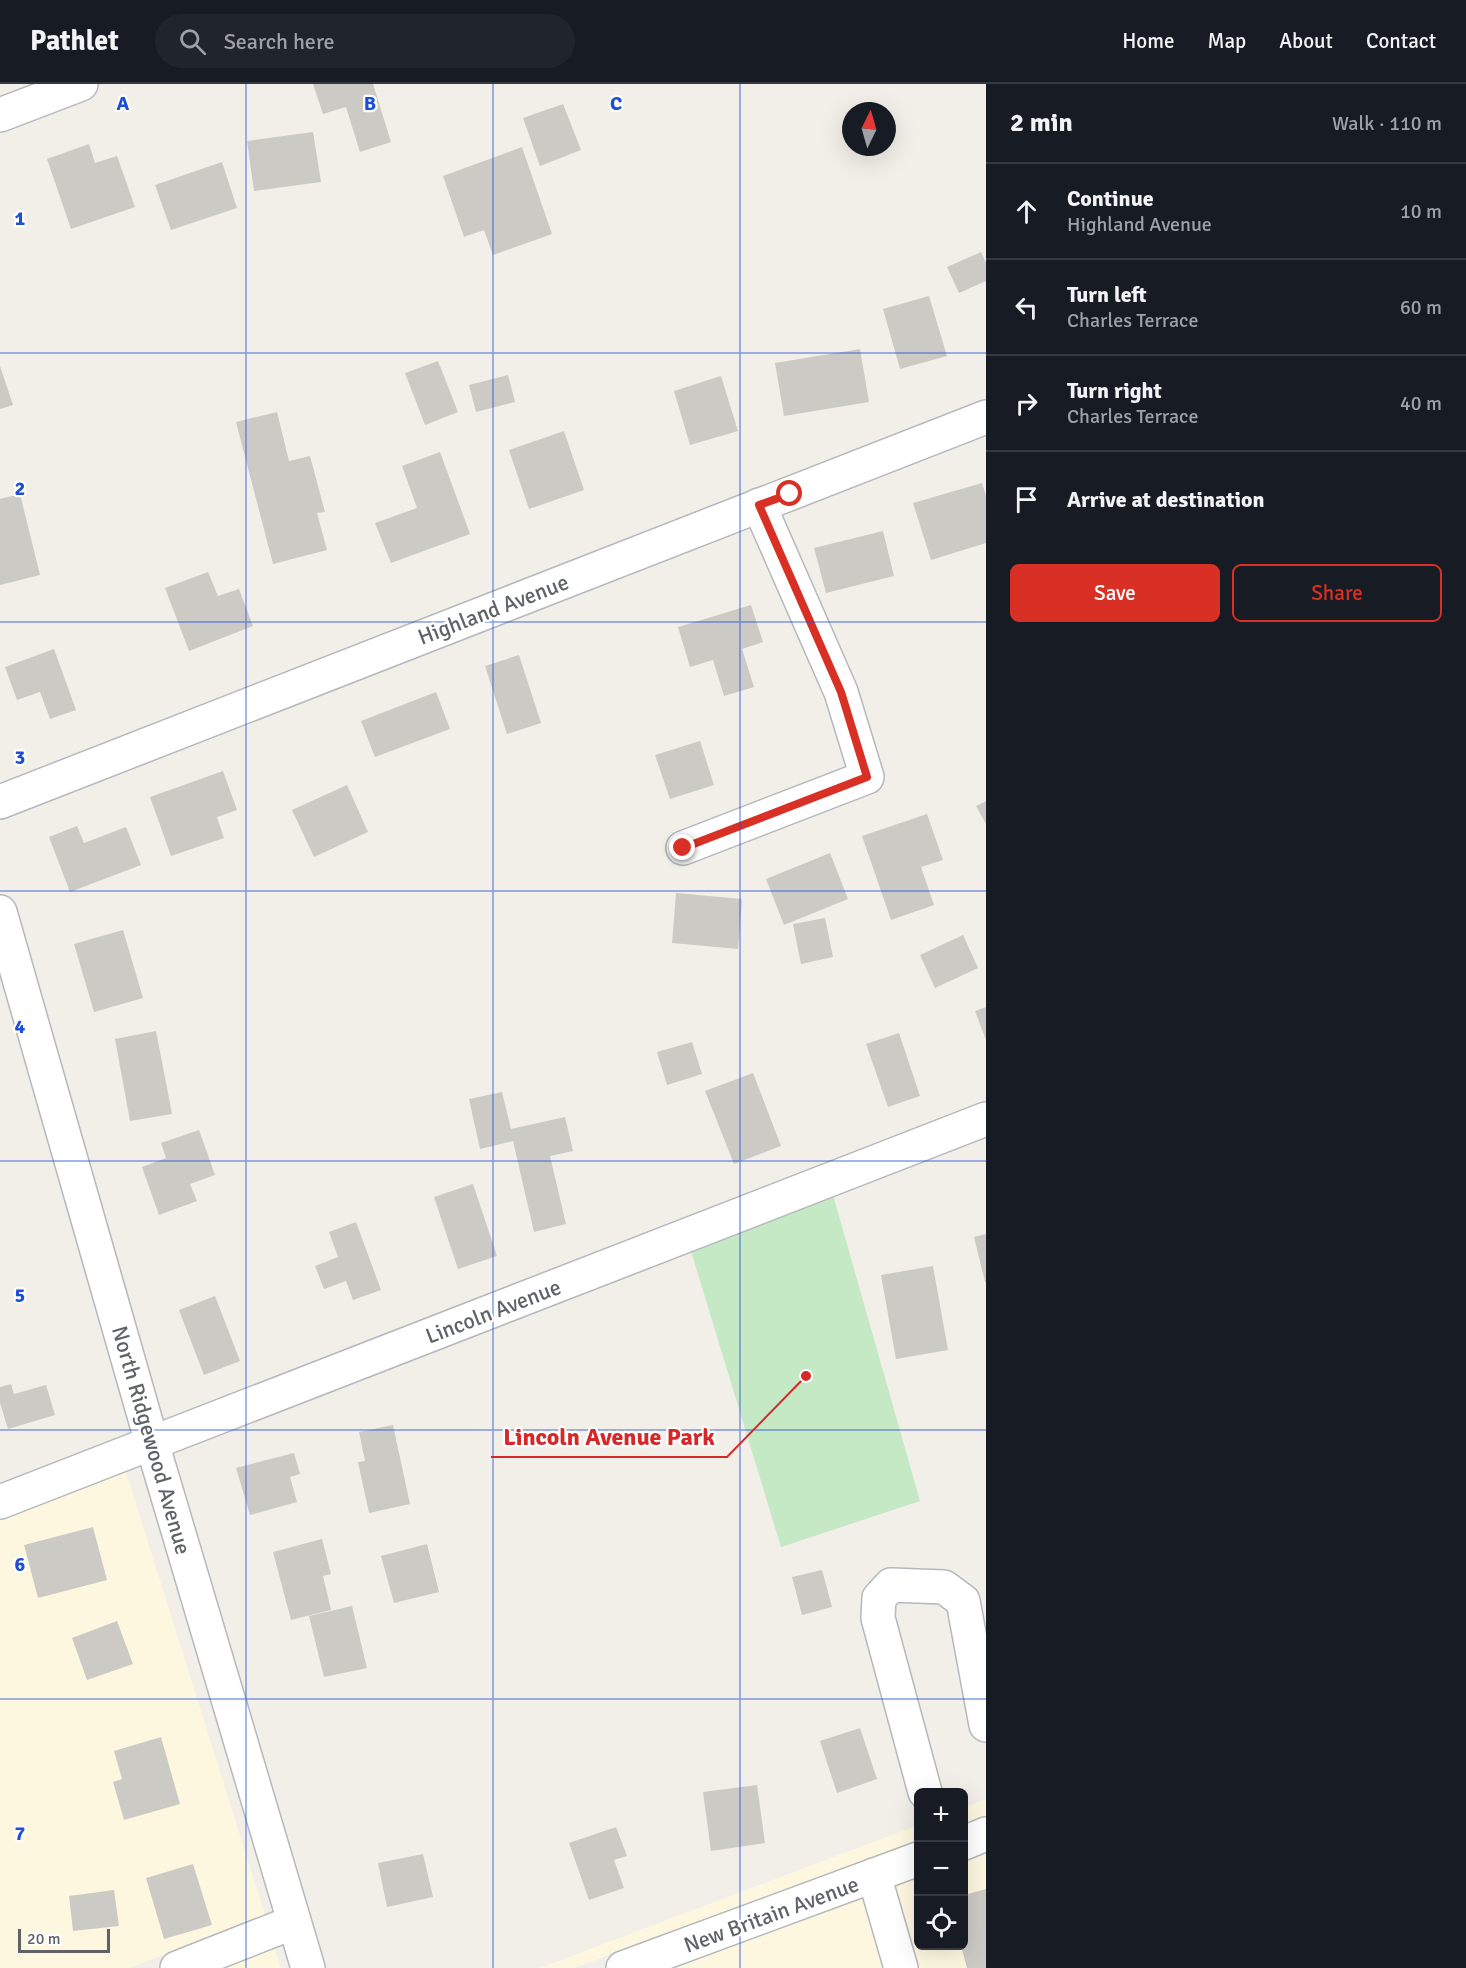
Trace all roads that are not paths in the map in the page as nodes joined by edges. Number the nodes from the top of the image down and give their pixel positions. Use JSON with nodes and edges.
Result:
{"nodes":[{"id":1,"x":81,"y":84,"type":"edge"},
{"id":2,"x":0,"y":115,"type":"edge"},
{"id":3,"x":986,"y":417,"type":"edge"},
{"id":4,"x":759,"y":505,"type":"junction"},
{"id":5,"x":0,"y":802,"type":"edge"},
{"id":6,"x":683,"y":848,"type":"dead end"},
{"id":7,"x":0,"y":912,"type":"edge"},
{"id":8,"x":986,"y":1119,"type":"edge"},
{"id":9,"x":152,"y":1443,"type":"junction"},
{"id":10,"x":0,"y":1502,"type":"edge"},
{"id":11,"x":986,"y":1725,"type":"edge"},
{"id":12,"x":924,"y":1788,"type":"edge"},
{"id":13,"x":986,"y":1834,"type":"edge"},
{"id":14,"x":966,"y":1842,"type":"edge"},
{"id":15,"x":914,"y":1860,"type":"edge"},
{"id":16,"x":874,"y":1875,"type":"junction"},
{"id":17,"x":294,"y":1922,"type":"junction"},
{"id":18,"x":680,"y":1958,"type":"edge"},
{"id":19,"x":177,"y":1968,"type":"edge"},
{"id":20,"x":308,"y":1968,"type":"edge"},
{"id":21,"x":623,"y":1968,"type":"edge"},
{"id":22,"x":901,"y":1968,"type":"edge"}],
"edges":[{"from":1,"to":2,"type":"street"},
{"from":3,"to":4,"type":"street","name":"Highland Avenue"},
{"from":4,"to":5,"type":"street","name":"Highland Avenue"},
{"from":4,"to":6,"type":"street"},
{"from":7,"to":9,"type":"street","name":"North Ridgewood Avenue"},
{"from":8,"to":9,"type":"street","name":"Lincoln Avenue"},
{"from":9,"to":10,"type":"street","name":"Lincoln Avenue"},
{"from":9,"to":17,"type":"street","name":"North Ridgewood Avenue"},
{"from":11,"to":12,"type":"street"},
{"from":13,"to":14,"type":"street"},
{"from":15,"to":16,"type":"street","name":"New Britain Avenue"},
{"from":16,"to":18,"type":"street","name":"New Britain Avenue"},
{"from":16,"to":22,"type":"street"},
{"from":17,"to":19,"type":"street"},
{"from":17,"to":20,"type":"street","name":"North Ridgewood Avenue"},
{"from":18,"to":21,"type":"street","name":"New Britain Avenue"}]}
